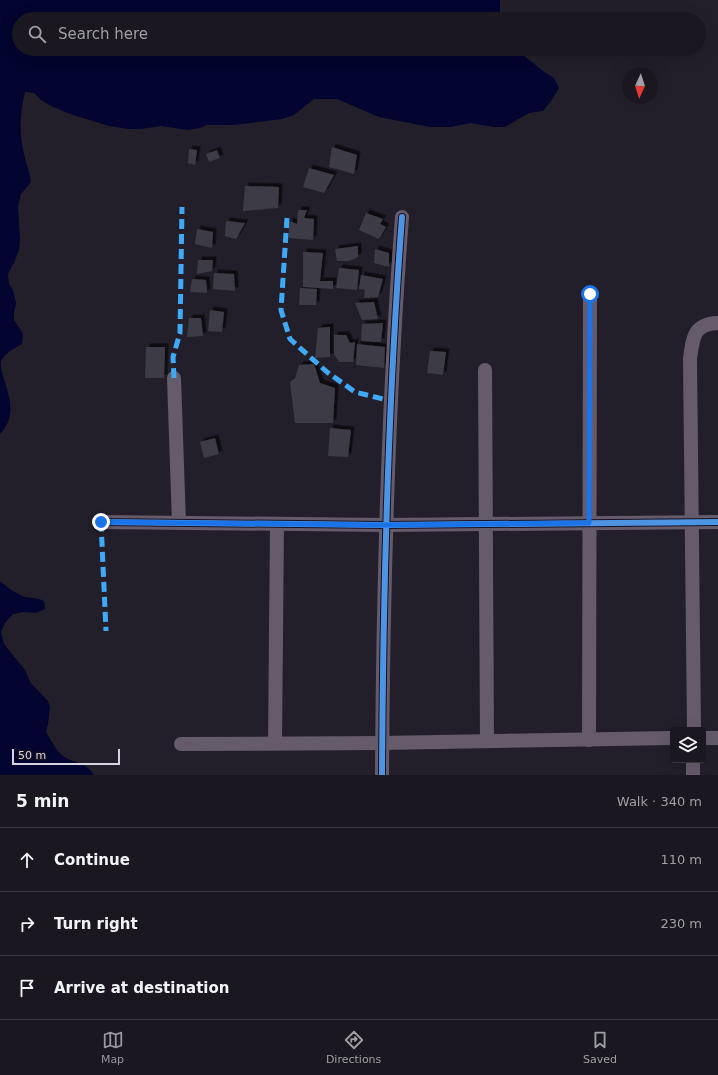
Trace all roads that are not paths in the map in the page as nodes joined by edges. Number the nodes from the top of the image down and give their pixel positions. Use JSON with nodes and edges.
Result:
{"nodes":[{"id":1,"x":402,"y":217,"type":"dead end"},
{"id":2,"x":590,"y":294,"type":"dead end"},
{"id":3,"x":718,"y":323,"type":"edge"},
{"id":4,"x":485,"y":370,"type":"dead end"},
{"id":5,"x":174,"y":378,"type":"dead end"},
{"id":6,"x":101,"y":522,"type":"dead end"},
{"id":7,"x":692,"y":522,"type":"junction"},
{"id":8,"x":718,"y":522,"type":"edge"},
{"id":9,"x":179,"y":523,"type":"junction"},
{"id":10,"x":589,"y":523,"type":"junction"},
{"id":11,"x":276,"y":524,"type":"junction"},
{"id":12,"x":486,"y":524,"type":"junction"},
{"id":13,"x":385,"y":525,"type":"junction"},
{"id":14,"x":694,"y":727,"type":"edge"},
{"id":15,"x":670,"y":738,"type":"edge"},
{"id":16,"x":706,"y":738,"type":"edge"},
{"id":17,"x":718,"y":738,"type":"edge"},
{"id":18,"x":589,"y":740,"type":"junction"},
{"id":19,"x":488,"y":741,"type":"junction"},
{"id":20,"x":275,"y":743,"type":"junction"},
{"id":21,"x":382,"y":743,"type":"junction"},
{"id":22,"x":181,"y":744,"type":"dead end"},
{"id":23,"x":693,"y":763,"type":"edge"},
{"id":24,"x":382,"y":775,"type":"edge"},
{"id":25,"x":693,"y":775,"type":"edge"}],
"edges":[{"from":1,"to":13,"type":"street"},
{"from":2,"to":10,"type":"street"},
{"from":3,"to":7,"type":"street"},
{"from":4,"to":12,"type":"street"},
{"from":5,"to":9,"type":"street"},
{"from":6,"to":9,"type":"street"},
{"from":7,"to":8,"type":"street"},
{"from":7,"to":10,"type":"street"},
{"from":7,"to":14,"type":"street"},
{"from":9,"to":11,"type":"street"},
{"from":10,"to":12,"type":"street"},
{"from":10,"to":18,"type":"street"},
{"from":11,"to":13,"type":"street"},
{"from":11,"to":20,"type":"street"},
{"from":12,"to":13,"type":"street"},
{"from":12,"to":19,"type":"street"},
{"from":13,"to":21,"type":"street"},
{"from":15,"to":18,"type":"street"},
{"from":16,"to":17,"type":"street"},
{"from":18,"to":19,"type":"street"},
{"from":19,"to":21,"type":"street"},
{"from":20,"to":21,"type":"street"},
{"from":20,"to":22,"type":"street"},
{"from":21,"to":24,"type":"street"},
{"from":23,"to":25,"type":"street"}]}
